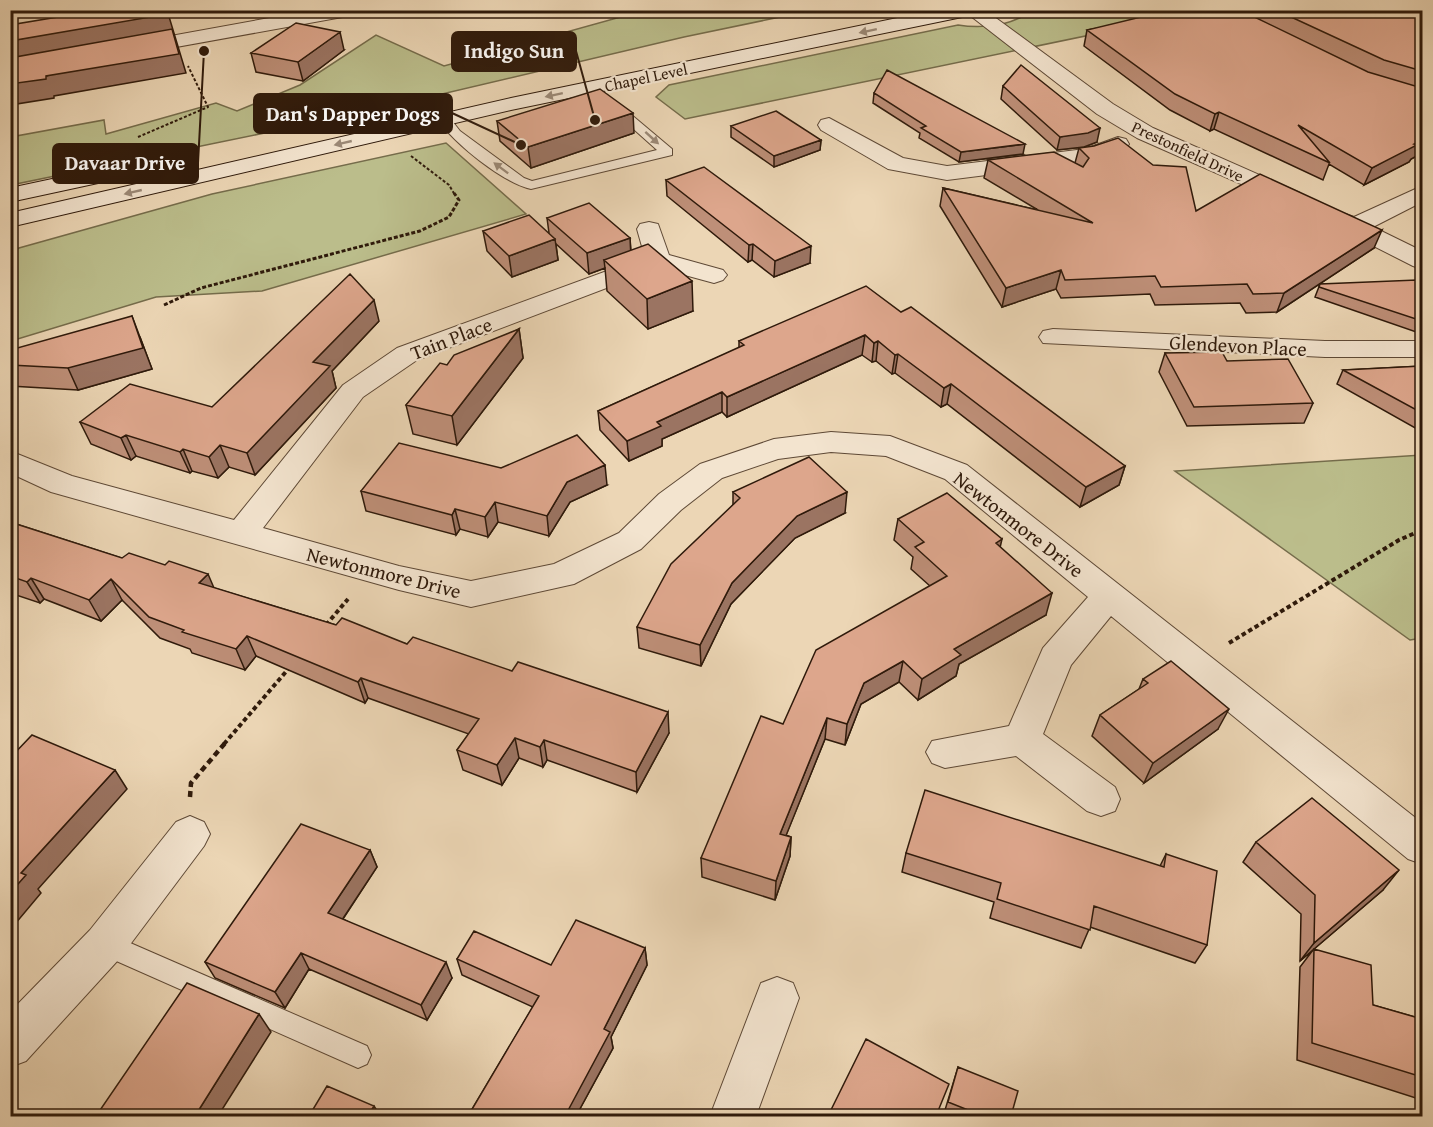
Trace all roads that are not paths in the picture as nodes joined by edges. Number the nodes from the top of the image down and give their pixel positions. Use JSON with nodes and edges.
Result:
{"nodes":[{"id":1,"x":348,"y":10,"type":"edge"},
{"id":2,"x":862,"y":10,"type":"edge"},
{"id":3,"x":967,"y":10,"type":"edge"},
{"id":4,"x":972,"y":10,"type":"edge"},
{"id":5,"x":117,"y":52,"type":"edge"},
{"id":6,"x":590,"y":88,"type":"junction"},
{"id":7,"x":444,"y":120,"type":"junction"},
{"id":8,"x":829,"y":125,"type":"dead end"},
{"id":9,"x":322,"y":127,"type":"dead end"},
{"id":10,"x":1145,"y":133,"type":"junction"},
{"id":11,"x":158,"y":163,"type":"dead end"},
{"id":12,"x":1422,"y":193,"type":"edge"},
{"id":13,"x":10,"y":195,"type":"edge"},
{"id":14,"x":10,"y":220,"type":"edge"},
{"id":15,"x":1355,"y":226,"type":"junction"},
{"id":16,"x":649,"y":229,"type":"dead end"},
{"id":17,"x":658,"y":260,"type":"junction"},
{"id":18,"x":1422,"y":261,"type":"edge"},
{"id":19,"x":714,"y":275,"type":"dead end"},
{"id":20,"x":1053,"y":337,"type":"dead end"},
{"id":21,"x":1422,"y":349,"type":"edge"},
{"id":22,"x":10,"y":461,"type":"edge"},
{"id":23,"x":241,"y":534,"type":"junction"},
{"id":24,"x":1109,"y":595,"type":"junction"},
{"id":25,"x":1022,"y":739,"type":"junction"},
{"id":26,"x":945,"y":752,"type":"dead end"},
{"id":27,"x":1101,"y":799,"type":"dead end"},
{"id":28,"x":189,"y":834,"type":"road end"},
{"id":29,"x":1422,"y":846,"type":"edge"},
{"id":30,"x":105,"y":944,"type":"junction"},
{"id":31,"x":777,"y":998,"type":"dead end"},
{"id":32,"x":10,"y":1045,"type":"edge"},
{"id":33,"x":358,"y":1055,"type":"dead end"},
{"id":34,"x":733,"y":1116,"type":"edge"}],
"edges":[{"from":1,"to":5,"type":"street"},
{"from":2,"to":9,"type":"street","name":"Chapel Level"},
{"from":3,"to":6,"type":"street","name":"Chapel Level","one_way":true},
{"from":4,"to":10,"type":"street","name":"Prestonfield Drive"},
{"from":6,"to":7,"type":"street","name":"Chapel Level","one_way":true},
{"from":6,"to":7,"type":"lane","one_way":true},
{"from":7,"to":14,"type":"street","name":"Chapel Level","one_way":true},
{"from":8,"to":10,"type":"street"},
{"from":10,"to":15,"type":"street","name":"Prestonfield Drive"},
{"from":11,"to":13,"type":"street"},
{"from":12,"to":15,"type":"street"},
{"from":15,"to":18,"type":"street","name":"Prestonfield Drive"},
{"from":16,"to":17,"type":"street"},
{"from":17,"to":19,"type":"street"},
{"from":17,"to":23,"type":"street","name":"Tain Place"},
{"from":20,"to":21,"type":"street","name":"Glendevon Place"},
{"from":22,"to":23,"type":"street","name":"Newtonmore Drive"},
{"from":23,"to":24,"type":"street","name":"Newtonmore Drive"},
{"from":24,"to":25,"type":"street"},
{"from":24,"to":29,"type":"street","name":"Newtonmore Drive"},
{"from":25,"to":26,"type":"street"},
{"from":25,"to":27,"type":"street"},
{"from":28,"to":30,"type":"street"},
{"from":30,"to":32,"type":"street"},
{"from":30,"to":33,"type":"lane"},
{"from":31,"to":34,"type":"street"}]}
